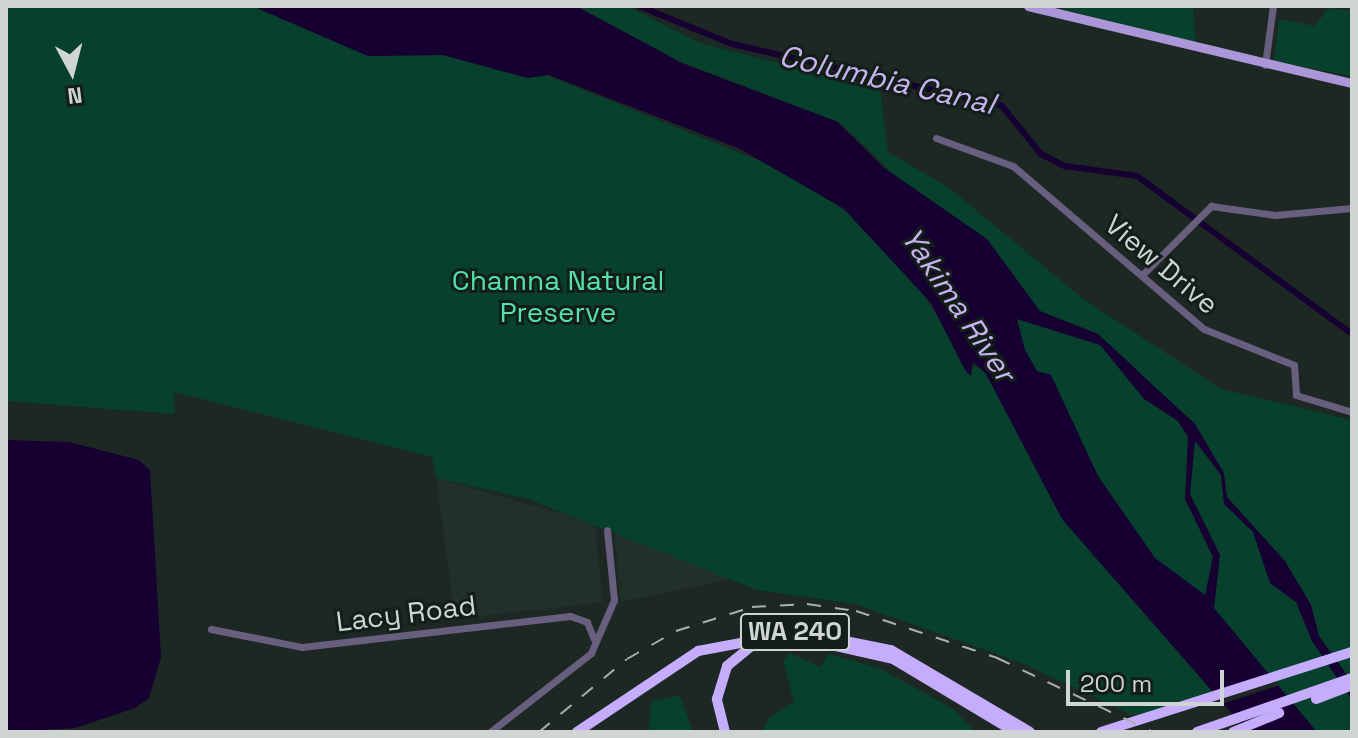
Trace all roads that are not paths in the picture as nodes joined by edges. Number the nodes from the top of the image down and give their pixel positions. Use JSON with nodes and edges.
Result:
{"nodes":[{"id":1,"x":1028,"y":6,"type":"edge"},
{"id":2,"x":1273,"y":6,"type":"edge"},
{"id":3,"x":1265,"y":65,"type":"junction"},
{"id":4,"x":1352,"y":83,"type":"edge"},
{"id":5,"x":936,"y":138,"type":"dead end"},
{"id":6,"x":1352,"y":208,"type":"edge"},
{"id":7,"x":1142,"y":275,"type":"junction"},
{"id":8,"x":1352,"y":412,"type":"edge"},
{"id":9,"x":607,"y":530,"type":"dead end"},
{"id":10,"x":211,"y":629,"type":"dead end"},
{"id":11,"x":594,"y":639,"type":"junction"},
{"id":12,"x":1352,"y":652,"type":"edge"},
{"id":13,"x":1352,"y":678,"type":"edge"},
{"id":14,"x":1352,"y":685,"type":"edge"},
{"id":15,"x":1014,"y":729,"type":"edge"},
{"id":16,"x":1202,"y":731,"type":"edge"},
{"id":17,"x":490,"y":732,"type":"edge"},
{"id":18,"x":577,"y":732,"type":"edge"},
{"id":19,"x":725,"y":732,"type":"edge"},
{"id":20,"x":1030,"y":732,"type":"edge"},
{"id":21,"x":1101,"y":732,"type":"edge"},
{"id":22,"x":1233,"y":732,"type":"edge"}],
"edges":[{"from":1,"to":3,"type":"main road"},
{"from":2,"to":3,"type":"street"},
{"from":3,"to":4,"type":"main road"},
{"from":5,"to":7,"type":"street","name":"View Drive"},
{"from":6,"to":7,"type":"street"},
{"from":7,"to":8,"type":"street","name":"View Drive"},
{"from":9,"to":11,"type":"street"},
{"from":10,"to":11,"type":"street","name":"Lacy Road"},
{"from":11,"to":17,"type":"street"},
{"from":12,"to":21,"type":"highway"},
{"from":13,"to":16,"type":"highway"},
{"from":14,"to":22,"type":"highway"},
{"from":15,"to":18,"type":"highway","number":"WA 240"},
{"from":15,"to":19,"type":"highway"},
{"from":15,"to":20,"type":"highway","number":"WA 240"}]}
